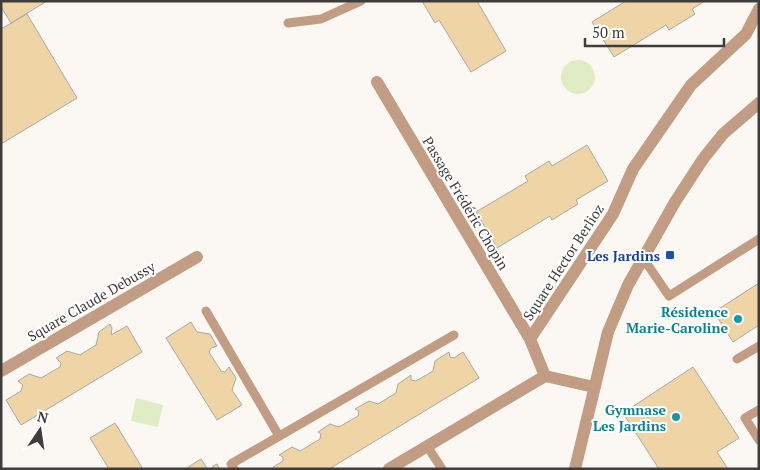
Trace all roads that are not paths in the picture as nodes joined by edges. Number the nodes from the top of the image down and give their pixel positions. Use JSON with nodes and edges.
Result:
{"nodes":[{"id":1,"x":361,"y":1,"type":"edge"},
{"id":2,"x":759,"y":9,"type":"edge"},
{"id":3,"x":288,"y":23,"type":"dead end"},
{"id":4,"x":377,"y":82,"type":"dead end"},
{"id":5,"x":759,"y":104,"type":"edge"},
{"id":6,"x":759,"y":239,"type":"edge"},
{"id":7,"x":197,"y":257,"type":"dead end"},
{"id":8,"x":643,"y":258,"type":"junction"},
{"id":9,"x":206,"y":311,"type":"dead end"},
{"id":10,"x":454,"y":335,"type":"dead end"},
{"id":11,"x":530,"y":339,"type":"junction"},
{"id":12,"x":759,"y":346,"type":"edge"},
{"id":13,"x":738,"y":359,"type":"dead end"},
{"id":14,"x":2,"y":369,"type":"edge"},
{"id":15,"x":546,"y":376,"type":"junction"},
{"id":16,"x":594,"y":387,"type":"junction"},
{"id":17,"x":759,"y":410,"type":"edge"},
{"id":18,"x":279,"y":436,"type":"junction"},
{"id":19,"x":759,"y":440,"type":"edge"},
{"id":20,"x":427,"y":446,"type":"junction"},
{"id":21,"x":234,"y":469,"type":"edge"},
{"id":22,"x":388,"y":469,"type":"edge"},
{"id":23,"x":442,"y":469,"type":"edge"},
{"id":24,"x":575,"y":469,"type":"edge"}],
"edges":[{"from":1,"to":3,"type":"lane"},
{"from":2,"to":11,"type":"street","name":"Square Hector Berlioz"},
{"from":4,"to":11,"type":"street","name":"Passage Frédéric Chopin"},
{"from":5,"to":8,"type":"street"},
{"from":6,"to":8,"type":"lane"},
{"from":7,"to":14,"type":"street","name":"Square Claude Debussy"},
{"from":8,"to":16,"type":"street"},
{"from":9,"to":18,"type":"lane"},
{"from":10,"to":18,"type":"lane"},
{"from":11,"to":15,"type":"street","name":"Passage Frédéric Chopin"},
{"from":12,"to":13,"type":"lane"},
{"from":15,"to":16,"type":"street"},
{"from":15,"to":20,"type":"street"},
{"from":16,"to":24,"type":"street"},
{"from":17,"to":19,"type":"lane"},
{"from":18,"to":21,"type":"lane"},
{"from":20,"to":22,"type":"street"},
{"from":20,"to":23,"type":"lane"}]}
